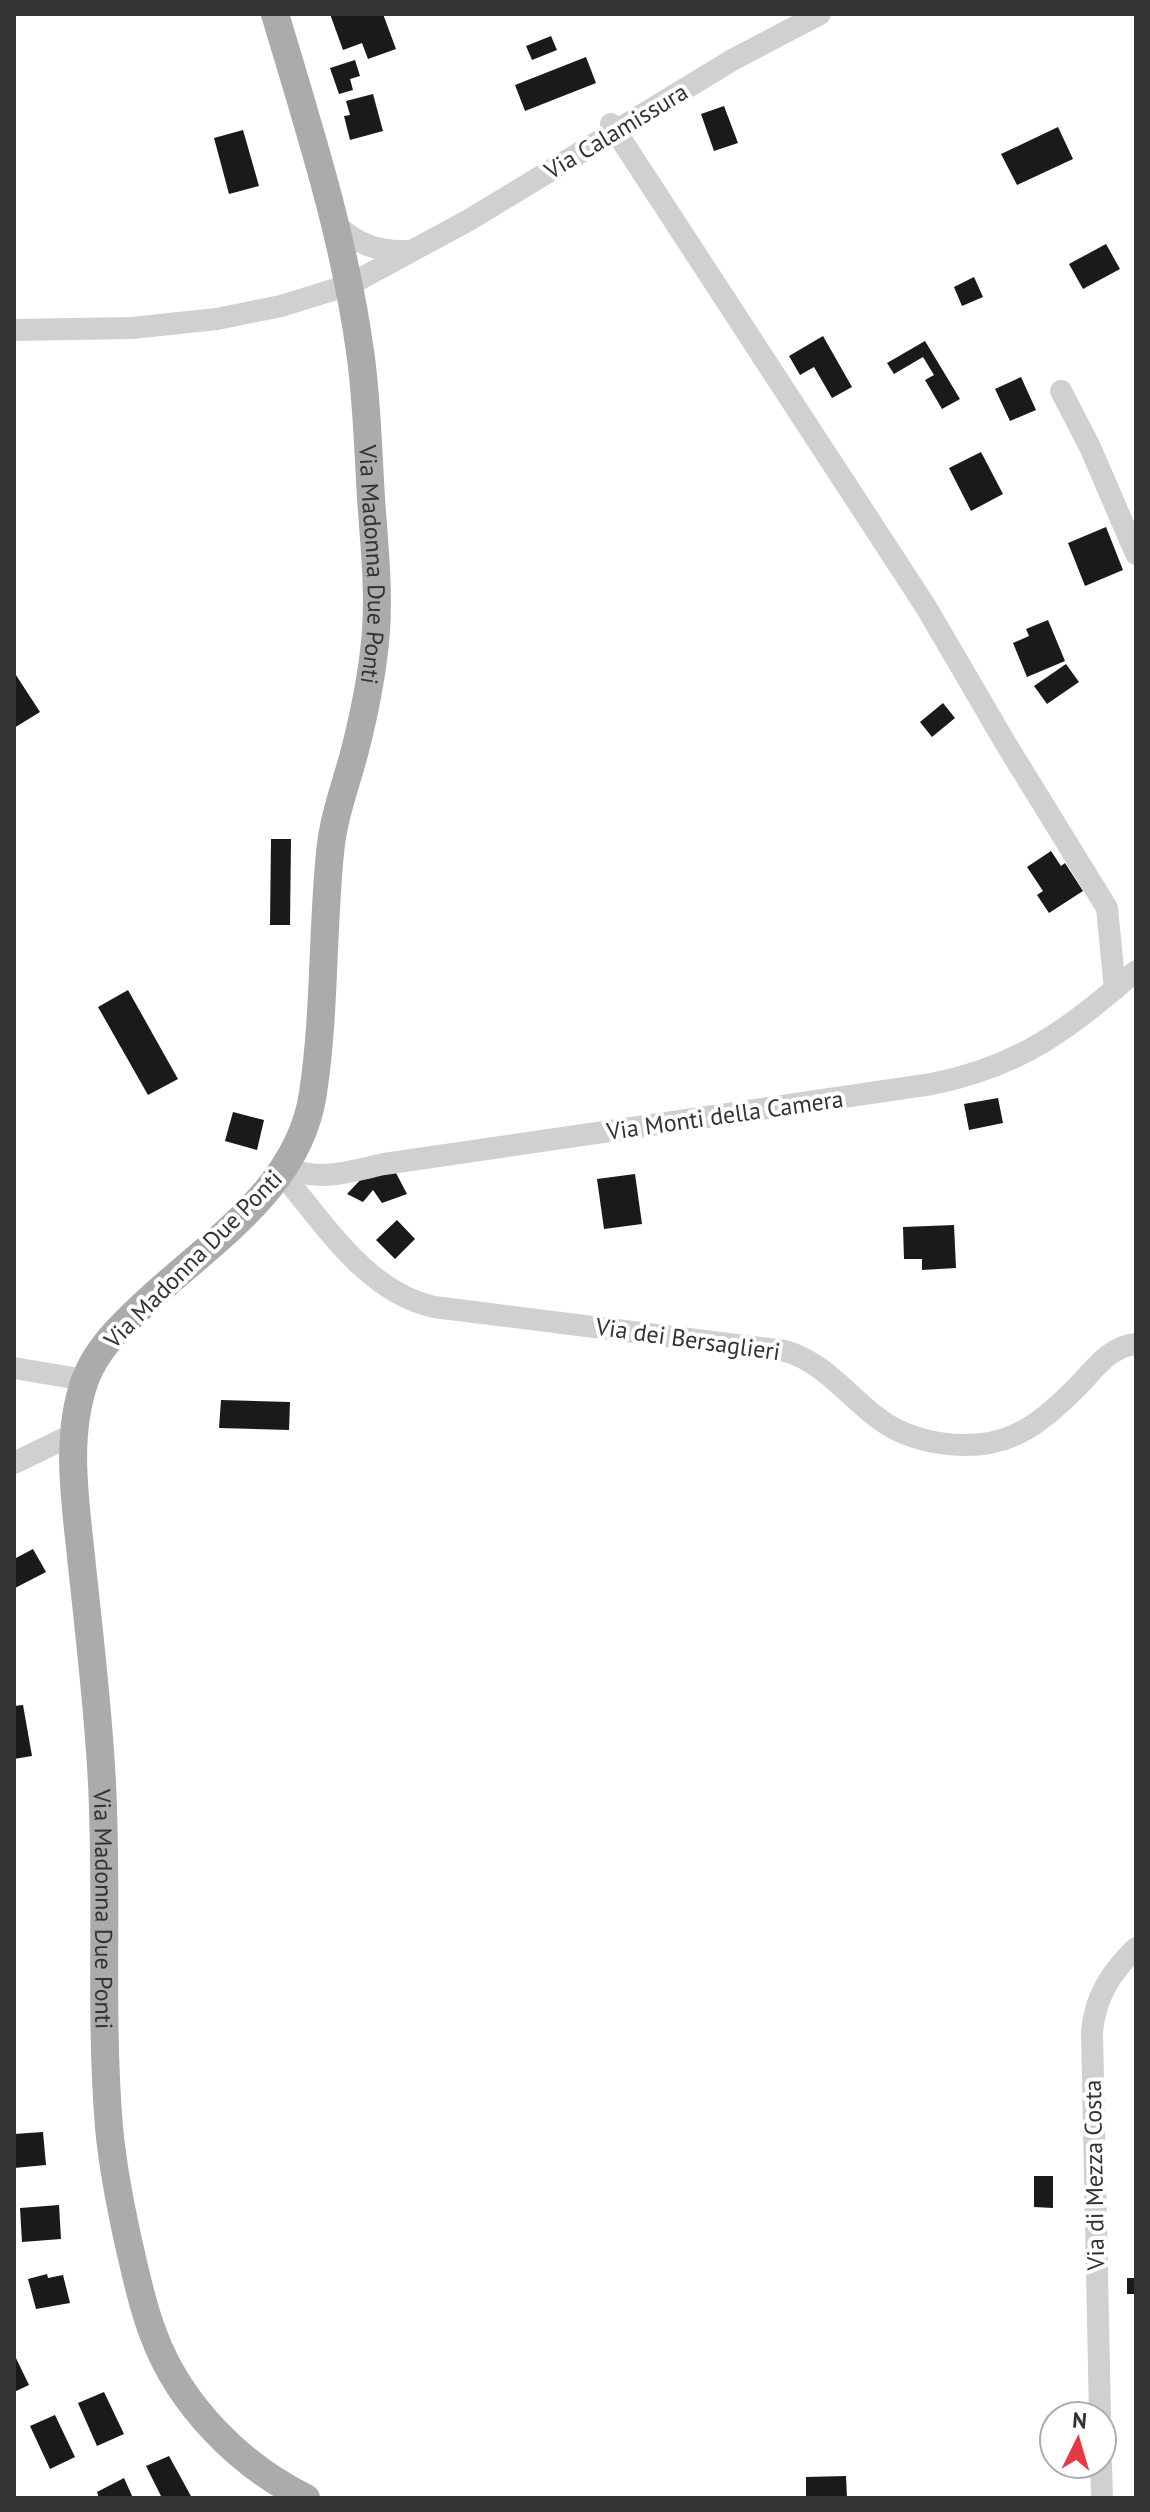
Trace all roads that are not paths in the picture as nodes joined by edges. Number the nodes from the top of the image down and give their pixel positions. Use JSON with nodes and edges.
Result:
{"nodes":[{"id":1,"x":275,"y":14,"type":"edge"},
{"id":2,"x":820,"y":14,"type":"edge"},
{"id":3,"x":613,"y":128,"type":"junction"},
{"id":4,"x":334,"y":223,"type":"junction"},
{"id":5,"x":413,"y":251,"type":"junction"},
{"id":6,"x":349,"y":285,"type":"junction"},
{"id":7,"x":14,"y":330,"type":"edge"},
{"id":8,"x":1061,"y":391,"type":"dead end"},
{"id":9,"x":1136,"y":554,"type":"edge"},
{"id":10,"x":1136,"y":971,"type":"edge"},
{"id":11,"x":1115,"y":989,"type":"junction"},
{"id":12,"x":284,"y":1170,"type":"junction"},
{"id":13,"x":1136,"y":1344,"type":"edge"},
{"id":14,"x":14,"y":1368,"type":"edge"},
{"id":15,"x":85,"y":1380,"type":"junction"},
{"id":16,"x":74,"y":1434,"type":"junction"},
{"id":17,"x":14,"y":1463,"type":"edge"},
{"id":18,"x":1136,"y":1948,"type":"edge"},
{"id":19,"x":1100,"y":2400,"type":"edge"},
{"id":20,"x":306,"y":2498,"type":"edge"}],
"edges":[{"from":1,"to":4,"type":"main road","name":"Via Madonna Due Ponti"},
{"from":2,"to":3,"type":"street","name":"Via Calamissura"},
{"from":3,"to":5,"type":"street","name":"Via Calamissura"},
{"from":3,"to":11,"type":"street"},
{"from":4,"to":5,"type":"street"},
{"from":4,"to":6,"type":"main road","name":"Via Madonna Due Ponti"},
{"from":5,"to":6,"type":"street","name":"Via Calamissura"},
{"from":6,"to":7,"type":"street","name":"Via Calamissura"},
{"from":6,"to":12,"type":"main road","name":"Via Madonna Due Ponti"},
{"from":8,"to":9,"type":"street"},
{"from":10,"to":11,"type":"street","name":"Via Monti della Camera"},
{"from":11,"to":12,"type":"street","name":"Via Monti della Camera"},
{"from":12,"to":13,"type":"street","name":"Via dei Bersaglieri"},
{"from":12,"to":15,"type":"main road","name":"Via Madonna Due Ponti"},
{"from":14,"to":15,"type":"street"},
{"from":15,"to":16,"type":"main road","name":"Via Madonna Due Ponti"},
{"from":16,"to":17,"type":"street"},
{"from":16,"to":20,"type":"main road","name":"Via Madonna Due Ponti"},
{"from":18,"to":19,"type":"street","name":"Via di Mezza Costa"}]}
